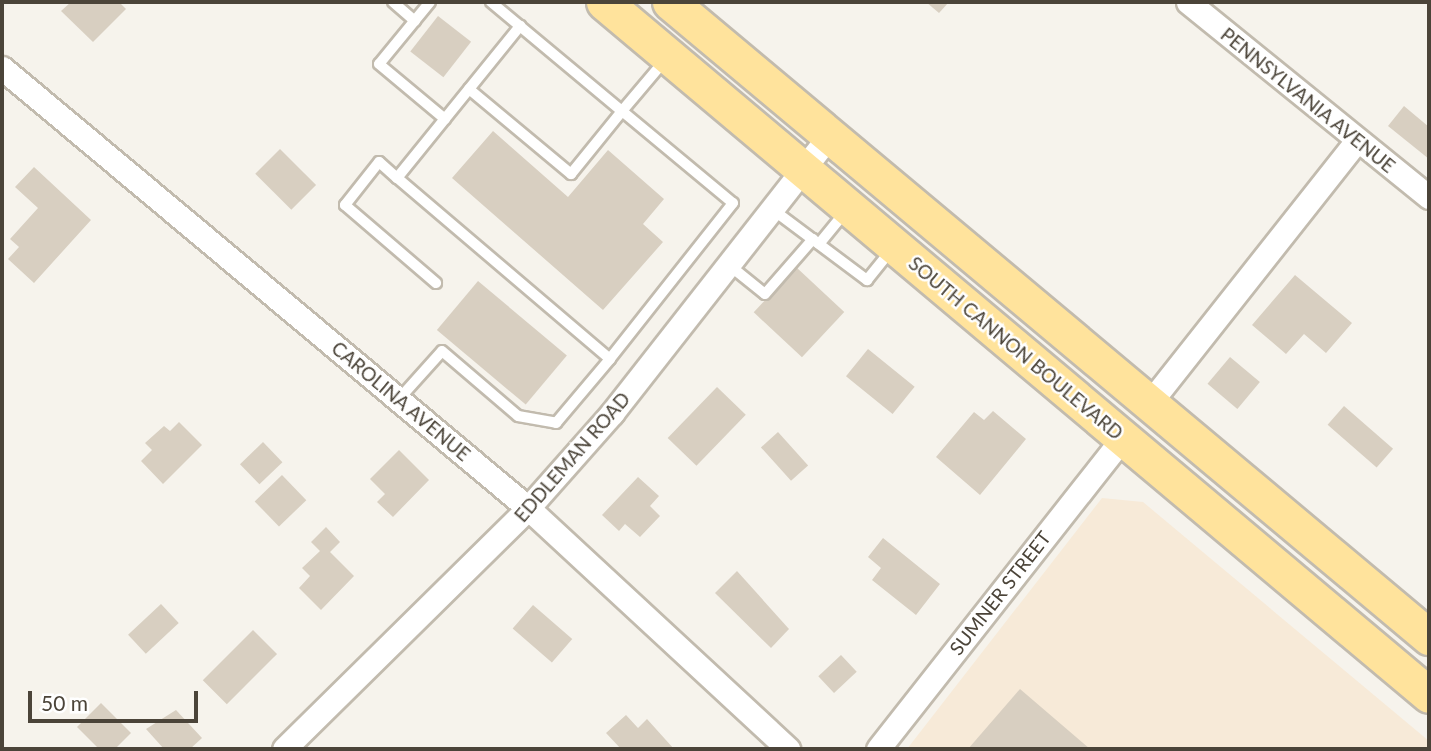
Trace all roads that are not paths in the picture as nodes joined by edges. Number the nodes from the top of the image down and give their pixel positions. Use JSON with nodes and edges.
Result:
{"nodes":[{"id":1,"x":393,"y":2,"type":"edge"},
{"id":2,"x":430,"y":2,"type":"edge"},
{"id":3,"x":491,"y":2,"type":"edge"},
{"id":4,"x":604,"y":2,"type":"edge"},
{"id":5,"x":670,"y":2,"type":"edge"},
{"id":6,"x":1188,"y":2,"type":"edge"},
{"id":7,"x":415,"y":20,"type":"junction"},
{"id":8,"x":520,"y":26,"type":"junction"},
{"id":9,"x":668,"y":56,"type":"junction"},
{"id":10,"x":2,"y":68,"type":"edge"},
{"id":11,"x":469,"y":89,"type":"junction"},
{"id":12,"x":622,"y":111,"type":"junction"},
{"id":13,"x":445,"y":119,"type":"junction"},
{"id":14,"x":829,"y":136,"type":"junction"},
{"id":15,"x":1357,"y":140,"type":"junction"},
{"id":16,"x":803,"y":170,"type":"junction"},
{"id":17,"x":397,"y":178,"type":"junction"},
{"id":18,"x":1429,"y":197,"type":"edge"},
{"id":19,"x":772,"y":209,"type":"junction"},
{"id":20,"x":848,"y":209,"type":"junction"},
{"id":21,"x":816,"y":242,"type":"junction"},
{"id":22,"x":894,"y":246,"type":"junction"},
{"id":23,"x":729,"y":265,"type":"junction"},
{"id":24,"x":436,"y":283,"type":"dead end"},
{"id":25,"x":610,"y":359,"type":"junction"},
{"id":26,"x":399,"y":399,"type":"junction"},
{"id":27,"x":1148,"y":405,"type":"junction"},
{"id":28,"x":1123,"y":438,"type":"junction"},
{"id":29,"x":528,"y":508,"type":"junction"},
{"id":30,"x":1429,"y":637,"type":"edge"},
{"id":31,"x":1429,"y":695,"type":"edge"},
{"id":32,"x":284,"y":749,"type":"edge"},
{"id":33,"x":788,"y":749,"type":"edge"},
{"id":34,"x":878,"y":749,"type":"edge"}],
"edges":[{"from":1,"to":7,"type":"lane"},
{"from":2,"to":7,"type":"lane"},
{"from":3,"to":8,"type":"lane"},
{"from":4,"to":9,"type":"main road","name":"SOUTH CANNON BOULEVARD"},
{"from":5,"to":14,"type":"main road"},
{"from":6,"to":15,"type":"street","name":"PENNSYLVANIA AVENUE"},
{"from":7,"to":13,"type":"lane"},
{"from":8,"to":11,"type":"lane"},
{"from":8,"to":12,"type":"lane"},
{"from":9,"to":12,"type":"lane"},
{"from":9,"to":16,"type":"main road","name":"SOUTH CANNON BOULEVARD"},
{"from":10,"to":26,"type":"street","name":"CAROLINA AVENUE"},
{"from":11,"to":12,"type":"lane"},
{"from":11,"to":13,"type":"lane"},
{"from":12,"to":25,"type":"lane"},
{"from":13,"to":17,"type":"lane"},
{"from":14,"to":16,"type":"street","name":"EDDLEMAN ROAD"},
{"from":14,"to":27,"type":"main road"},
{"from":15,"to":18,"type":"street","name":"PENNSYLVANIA AVENUE"},
{"from":15,"to":27,"type":"street"},
{"from":16,"to":19,"type":"street","name":"EDDLEMAN ROAD"},
{"from":16,"to":20,"type":"main road","name":"SOUTH CANNON BOULEVARD"},
{"from":17,"to":24,"type":"lane"},
{"from":17,"to":25,"type":"lane"},
{"from":19,"to":21,"type":"lane"},
{"from":19,"to":23,"type":"street","name":"EDDLEMAN ROAD"},
{"from":20,"to":21,"type":"lane"},
{"from":20,"to":22,"type":"main road","name":"SOUTH CANNON BOULEVARD"},
{"from":21,"to":22,"type":"lane"},
{"from":21,"to":23,"type":"lane"},
{"from":22,"to":28,"type":"main road","name":"SOUTH CANNON BOULEVARD"},
{"from":23,"to":29,"type":"street","name":"EDDLEMAN ROAD"},
{"from":25,"to":26,"type":"lane"},
{"from":26,"to":29,"type":"street","name":"CAROLINA AVENUE"},
{"from":27,"to":30,"type":"main road"},
{"from":28,"to":31,"type":"main road","name":"SOUTH CANNON BOULEVARD"},
{"from":28,"to":34,"type":"street","name":"SUMNER STREET"},
{"from":29,"to":32,"type":"street","name":"EDDLEMAN ROAD"},
{"from":29,"to":33,"type":"street","name":"CAROLINA AVENUE"}]}
